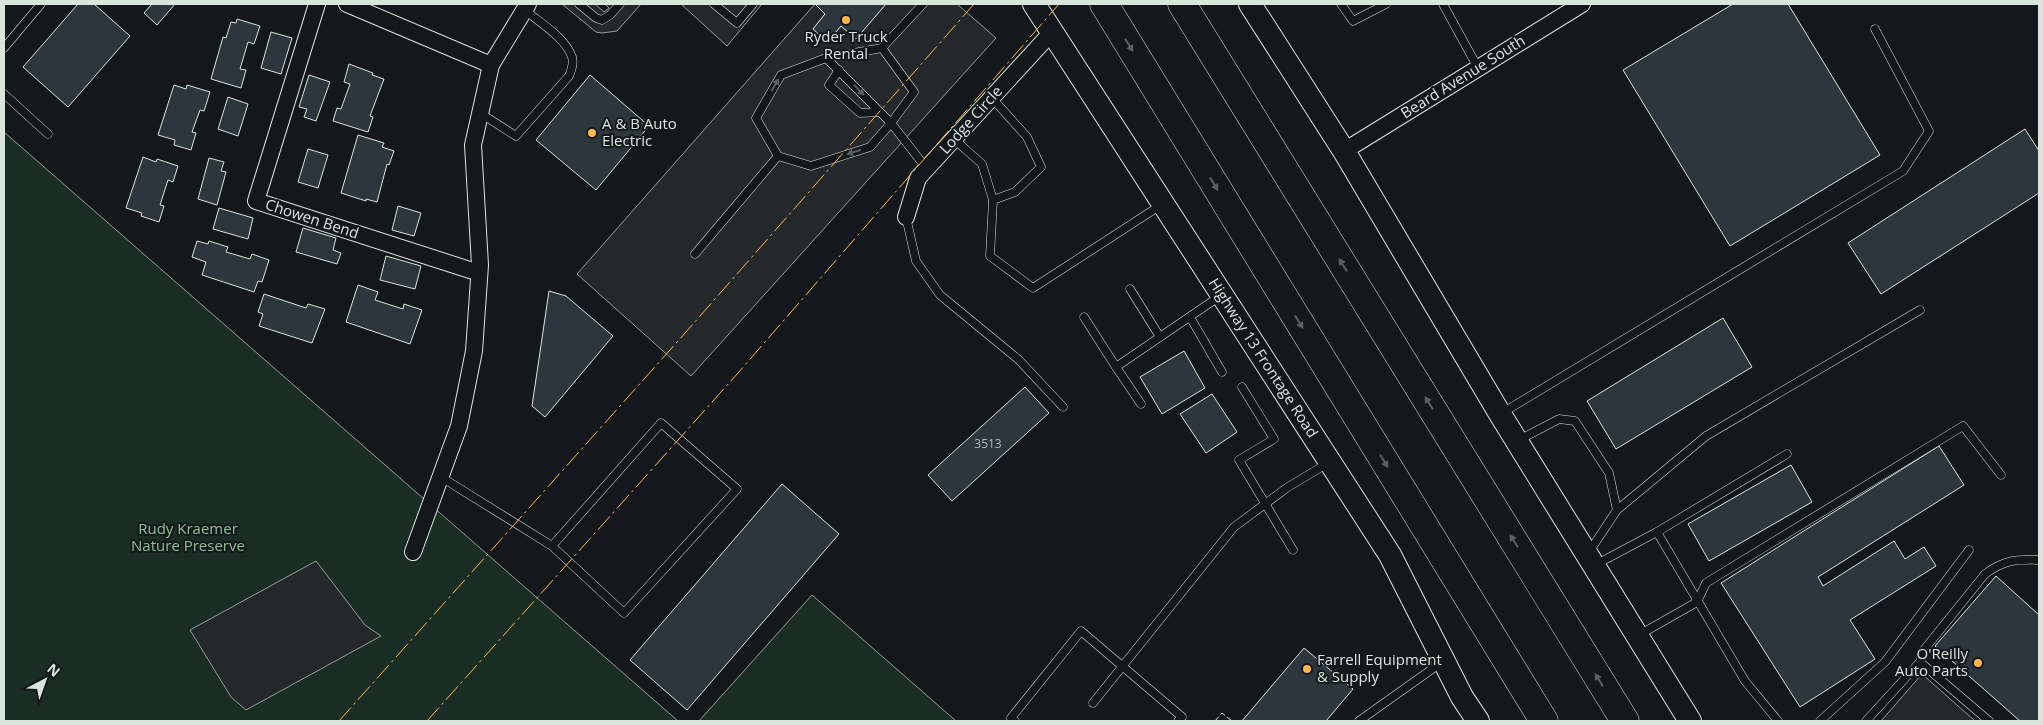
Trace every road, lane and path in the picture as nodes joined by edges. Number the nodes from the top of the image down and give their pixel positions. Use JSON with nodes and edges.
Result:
{"nodes":[{"id":1,"x":41,"y":4,"type":"edge"},
{"id":2,"x":317,"y":4,"type":"edge"},
{"id":3,"x":347,"y":4,"type":"edge"},
{"id":4,"x":579,"y":4,"type":"edge"},
{"id":5,"x":620,"y":4,"type":"edge"},
{"id":6,"x":714,"y":4,"type":"edge"},
{"id":7,"x":753,"y":4,"type":"edge"},
{"id":8,"x":923,"y":4,"type":"edge"},
{"id":9,"x":1034,"y":4,"type":"edge"},
{"id":10,"x":1104,"y":4,"type":"edge"},
{"id":11,"x":1182,"y":4,"type":"edge"},
{"id":12,"x":1341,"y":4,"type":"edge"},
{"id":13,"x":1386,"y":4,"type":"edge"},
{"id":14,"x":1443,"y":4,"type":"edge"},
{"id":15,"x":1582,"y":4,"type":"edge"},
{"id":16,"x":1253,"y":5,"type":"edge"},
{"id":17,"x":527,"y":7,"type":"edge"},
{"id":18,"x":1875,"y":29,"type":"dead end"},
{"id":19,"x":1052,"y":32,"type":"junction"},
{"id":20,"x":4,"y":48,"type":"edge"},
{"id":21,"x":882,"y":48,"type":"junction"},
{"id":22,"x":826,"y":58,"type":"junction"},
{"id":23,"x":491,"y":65,"type":"junction"},
{"id":24,"x":1478,"y":68,"type":"junction"},
{"id":25,"x":839,"y":70,"type":"junction"},
{"id":26,"x":4,"y":94,"type":"edge"},
{"id":27,"x":992,"y":98,"type":"junction"},
{"id":28,"x":879,"y":112,"type":"junction"},
{"id":29,"x":480,"y":113,"type":"junction"},
{"id":30,"x":891,"y":123,"type":"junction"},
{"id":31,"x":48,"y":134,"type":"dead end"},
{"id":32,"x":954,"y":139,"type":"junction"},
{"id":33,"x":1344,"y":151,"type":"junction"},
{"id":34,"x":778,"y":156,"type":"junction"},
{"id":35,"x":927,"y":169,"type":"junction"},
{"id":36,"x":993,"y":200,"type":"junction"},
{"id":37,"x":1163,"y":204,"type":"junction"},
{"id":38,"x":906,"y":217,"type":"joint"},
{"id":39,"x":695,"y":254,"type":"dead end"},
{"id":40,"x":479,"y":273,"type":"junction"},
{"id":41,"x":1130,"y":289,"type":"dead end"},
{"id":42,"x":1222,"y":295,"type":"junction"},
{"id":43,"x":1920,"y":310,"type":"dead end"},
{"id":44,"x":1084,"y":317,"type":"dead end"},
{"id":45,"x":1190,"y":317,"type":"junction"},
{"id":46,"x":1160,"y":337,"type":"junction"},
{"id":47,"x":1116,"y":367,"type":"junction"},
{"id":48,"x":1222,"y":372,"type":"dead end"},
{"id":49,"x":1242,"y":387,"type":"dead end"},
{"id":50,"x":1141,"y":404,"type":"dead end"},
{"id":51,"x":1063,"y":406,"type":"dead end"},
{"id":52,"x":1500,"y":414,"type":"junction"},
{"id":53,"x":1517,"y":441,"type":"junction"},
{"id":54,"x":1787,"y":454,"type":"dead end"},
{"id":55,"x":1330,"y":462,"type":"junction"},
{"id":56,"x":2001,"y":475,"type":"dead end"},
{"id":57,"x":442,"y":477,"type":"junction"},
{"id":58,"x":1266,"y":504,"type":"junction"},
{"id":59,"x":1617,"y":510,"type":"junction"},
{"id":60,"x":1657,"y":532,"type":"junction"},
{"id":61,"x":552,"y":546,"type":"junction"},
{"id":62,"x":1293,"y":550,"type":"dead end"},
{"id":63,"x":1969,"y":550,"type":"dead end"},
{"id":64,"x":413,"y":552,"type":"dead end"},
{"id":65,"x":2039,"y":560,"type":"edge"},
{"id":66,"x":1590,"y":561,"type":"junction"},
{"id":67,"x":1697,"y":602,"type":"junction"},
{"id":68,"x":1638,"y":636,"type":"junction"},
{"id":69,"x":1444,"y":660,"type":"junction"},
{"id":70,"x":1920,"y":662,"type":"junction"},
{"id":71,"x":1123,"y":667,"type":"junction"},
{"id":72,"x":1093,"y":703,"type":"dead end"},
{"id":73,"x":1015,"y":721,"type":"edge"},
{"id":74,"x":1178,"y":721,"type":"edge"},
{"id":75,"x":1359,"y":721,"type":"edge"},
{"id":76,"x":1478,"y":721,"type":"edge"},
{"id":77,"x":1544,"y":721,"type":"edge"},
{"id":78,"x":1625,"y":721,"type":"edge"},
{"id":79,"x":1690,"y":721,"type":"edge"},
{"id":80,"x":1778,"y":721,"type":"edge"},
{"id":81,"x":1820,"y":721,"type":"edge"},
{"id":82,"x":1866,"y":721,"type":"edge"},
{"id":83,"x":1989,"y":721,"type":"edge"}],
"edges":[{"from":1,"to":20,"type":"lane"},
{"from":2,"to":40,"type":"street","name":"Chowen Bend"},
{"from":3,"to":23,"type":"street"},
{"from":4,"to":5,"type":"lane"},
{"from":6,"to":7,"type":"lane"},
{"from":8,"to":21,"type":"lane"},
{"from":9,"to":19,"type":"street","name":"Highway 13 Frontage Road"},
{"from":10,"to":77,"type":"highway","one_way":true},
{"from":78,"to":11,"type":"highway","one_way":true},
{"from":12,"to":13,"type":"lane"},
{"from":14,"to":24,"type":"lane"},
{"from":15,"to":24,"type":"street","name":"Beard Avenue South"},
{"from":16,"to":33,"type":"street"},
{"from":17,"to":23,"type":"street"},
{"from":17,"to":29,"type":"lane"},
{"from":18,"to":52,"type":"lane"},
{"from":19,"to":27,"type":"street","name":"Lodge Circle"},
{"from":19,"to":37,"type":"street","name":"Highway 13 Frontage Road"},
{"from":21,"to":22,"type":"lane"},
{"from":21,"to":30,"type":"lane"},
{"from":22,"to":25,"type":"lane"},
{"from":34,"to":22,"type":"lane","one_way":true},
{"from":23,"to":29,"type":"street"},
{"from":24,"to":33,"type":"street","name":"Beard Avenue South"},
{"from":25,"to":28,"type":"lane","one_way":true},
{"from":25,"to":28,"type":"lane"},
{"from":26,"to":31,"type":"lane"},
{"from":27,"to":32,"type":"street","name":"Lodge Circle"},
{"from":27,"to":36,"type":"lane"},
{"from":28,"to":30,"type":"lane"},
{"from":29,"to":40,"type":"street"},
{"from":30,"to":34,"type":"lane","one_way":true},
{"from":30,"to":35,"type":"lane"},
{"from":32,"to":35,"type":"street","name":"Lodge Circle"},
{"from":32,"to":36,"type":"lane"},
{"from":33,"to":52,"type":"street"},
{"from":34,"to":39,"type":"lane"},
{"from":35,"to":38,"type":"street","name":"Lodge Circle"},
{"from":36,"to":37,"type":"lane"},
{"from":37,"to":42,"type":"street","name":"Highway 13 Frontage Road"},
{"from":38,"to":51,"type":"lane"},
{"from":40,"to":57,"type":"street"},
{"from":41,"to":46,"type":"lane"},
{"from":42,"to":45,"type":"lane"},
{"from":42,"to":55,"type":"street","name":"Highway 13 Frontage Road"},
{"from":43,"to":59,"type":"lane"},
{"from":44,"to":47,"type":"lane"},
{"from":45,"to":46,"type":"lane"},
{"from":45,"to":48,"type":"lane"},
{"from":46,"to":47,"type":"lane"},
{"from":47,"to":50,"type":"lane"},
{"from":49,"to":58,"type":"lane"},
{"from":52,"to":53,"type":"street"},
{"from":53,"to":59,"type":"lane"},
{"from":53,"to":66,"type":"street"},
{"from":54,"to":60,"type":"lane"},
{"from":55,"to":58,"type":"lane"},
{"from":55,"to":69,"type":"street","name":"Highway 13 Frontage Road"},
{"from":56,"to":67,"type":"lane"},
{"from":57,"to":61,"type":"lane"},
{"from":57,"to":64,"type":"street"},
{"from":58,"to":62,"type":"lane"},
{"from":58,"to":71,"type":"lane"},
{"from":59,"to":66,"type":"lane"},
{"from":60,"to":66,"type":"lane"},
{"from":60,"to":67,"type":"lane"},
{"from":61,"to":61,"type":"lane"},
{"from":63,"to":81,"type":"lane"},
{"from":65,"to":70,"type":"lane"},
{"from":66,"to":68,"type":"street"},
{"from":67,"to":68,"type":"lane"},
{"from":67,"to":80,"type":"lane"},
{"from":68,"to":79,"type":"street"},
{"from":69,"to":75,"type":"lane"},
{"from":69,"to":76,"type":"street","name":"Highway 13 Frontage Road"},
{"from":70,"to":82,"type":"lane"},
{"from":70,"to":83,"type":"lane"},
{"from":71,"to":72,"type":"lane"},
{"from":71,"to":73,"type":"lane"},
{"from":71,"to":74,"type":"lane"}]}
